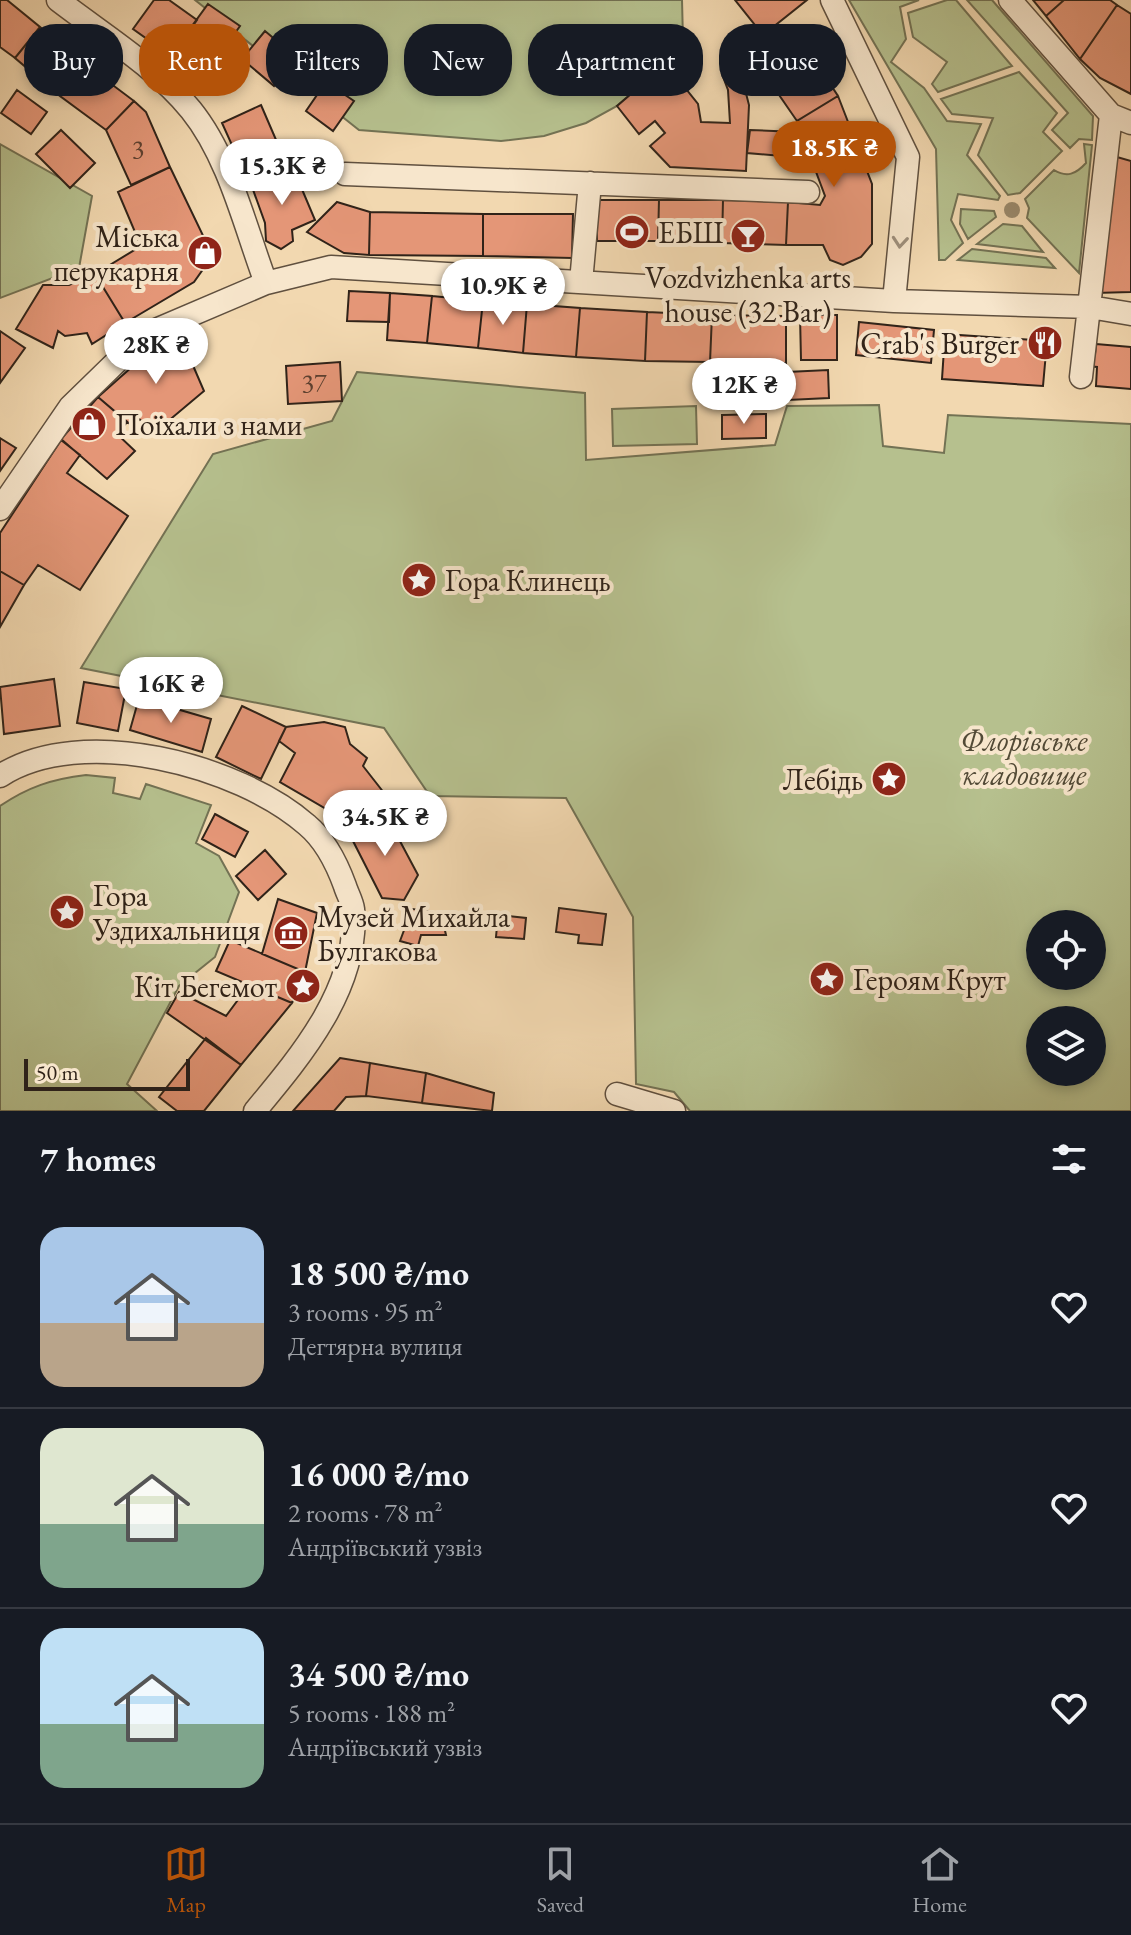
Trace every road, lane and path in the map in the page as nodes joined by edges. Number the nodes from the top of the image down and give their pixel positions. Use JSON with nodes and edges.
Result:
{"nodes":[{"id":1,"x":58,"y":0,"type":"edge"},
{"id":2,"x":832,"y":0,"type":"edge"},
{"id":3,"x":1010,"y":0,"type":"edge"},
{"id":4,"x":1121,"y":119,"type":"edge"},
{"id":5,"x":345,"y":174,"type":"dead end"},
{"id":6,"x":590,"y":183,"type":"junction"},
{"id":7,"x":808,"y":192,"type":"dead end"},
{"id":8,"x":581,"y":282,"type":"junction"},
{"id":9,"x":266,"y":283,"type":"junction"},
{"id":10,"x":894,"y":301,"type":"junction"},
{"id":11,"x":1090,"y":307,"type":"junction"},
{"id":12,"x":1131,"y":314,"type":"edge"},
{"id":13,"x":1081,"y":377,"type":"dead end"},
{"id":14,"x":0,"y":509,"type":"edge"},
{"id":15,"x":2,"y":771,"type":"edge"},
{"id":16,"x":617,"y":1094,"type":"dead end"},
{"id":17,"x":255,"y":1111,"type":"edge"},
{"id":18,"x":674,"y":1111,"type":"edge"}],
"edges":[{"from":1,"to":9,"type":"street"},
{"from":2,"to":10,"type":"street","one_way":true},
{"from":3,"to":4,"type":"street"},
{"from":4,"to":11,"type":"street"},
{"from":5,"to":6,"type":"street"},
{"from":6,"to":7,"type":"street"},
{"from":6,"to":8,"type":"street"},
{"from":8,"to":9,"type":"street"},
{"from":8,"to":10,"type":"street"},
{"from":9,"to":14,"type":"street"},
{"from":10,"to":11,"type":"street"},
{"from":11,"to":12,"type":"street"},
{"from":11,"to":13,"type":"street"},
{"from":15,"to":17,"type":"street"},
{"from":16,"to":18,"type":"street"}]}
